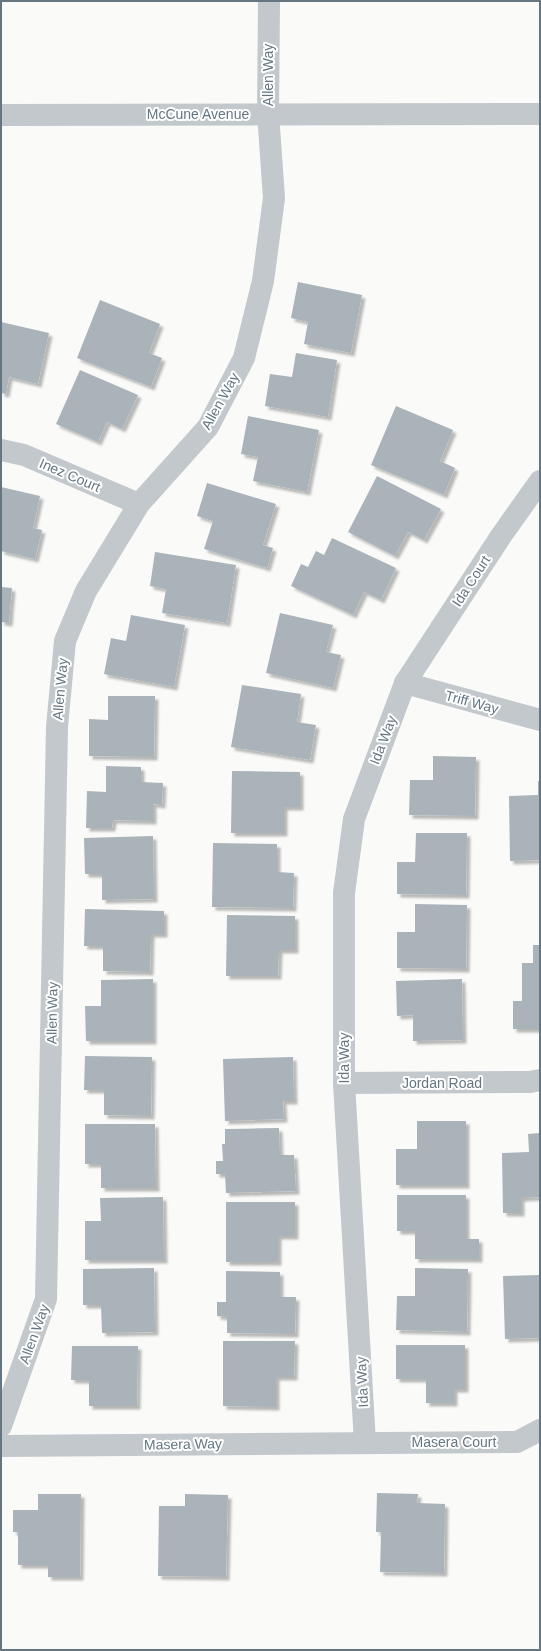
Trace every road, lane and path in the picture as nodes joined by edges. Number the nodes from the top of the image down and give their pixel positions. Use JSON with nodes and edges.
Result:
{"nodes":[{"id":1,"x":269,"y":1,"type":"edge"},
{"id":2,"x":268,"y":113,"type":"junction"},
{"id":3,"x":540,"y":114,"type":"edge"},
{"id":4,"x":1,"y":116,"type":"edge"},
{"id":5,"x":1,"y":450,"type":"edge"},
{"id":6,"x":540,"y":481,"type":"edge"},
{"id":7,"x":139,"y":504,"type":"junction"},
{"id":8,"x":405,"y":683,"type":"junction"},
{"id":9,"x":540,"y":720,"type":"edge"},
{"id":10,"x":540,"y":1080,"type":"edge"},
{"id":11,"x":344,"y":1083,"type":"junction"},
{"id":12,"x":1,"y":1426,"type":"edge"},
{"id":13,"x":540,"y":1430,"type":"edge"},
{"id":14,"x":365,"y":1443,"type":"junction"},
{"id":15,"x":1,"y":1446,"type":"edge"}],
"edges":[{"from":1,"to":2,"type":"street","name":"Allen Way"},
{"from":2,"to":3,"type":"street","name":"McCune Avenue"},
{"from":2,"to":4,"type":"street","name":"McCune Avenue"},
{"from":2,"to":7,"type":"street","name":"Allen Way"},
{"from":5,"to":7,"type":"street","name":"Inez Court"},
{"from":6,"to":8,"type":"street","name":"Ida Court"},
{"from":7,"to":12,"type":"street","name":"Allen Way"},
{"from":8,"to":9,"type":"street","name":"Triff Way"},
{"from":8,"to":11,"type":"street","name":"Ida Way"},
{"from":10,"to":11,"type":"street","name":"Jordan Road"},
{"from":11,"to":14,"type":"street","name":"Ida Way"},
{"from":13,"to":14,"type":"street","name":"Masera Court"},
{"from":14,"to":15,"type":"street","name":"Masera Way"}]}
